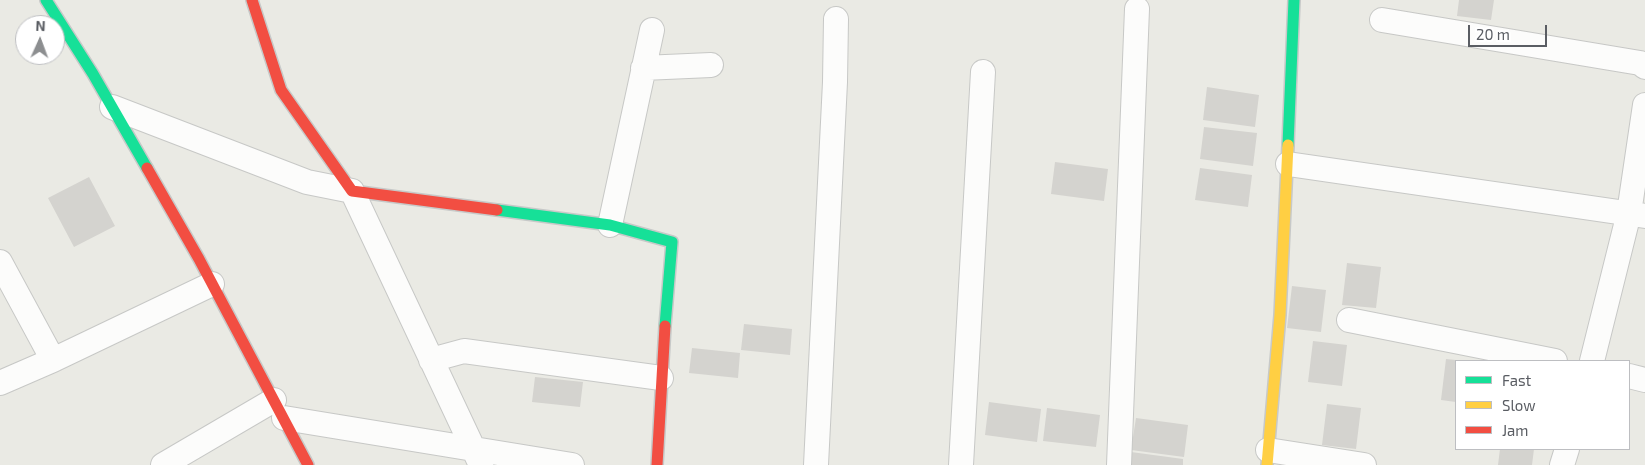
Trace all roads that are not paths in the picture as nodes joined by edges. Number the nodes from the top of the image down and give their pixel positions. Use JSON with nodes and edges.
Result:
{"nodes":[{"id":1,"x":46,"y":0,"type":"edge"},
{"id":2,"x":252,"y":0,"type":"edge"},
{"id":3,"x":1294,"y":0,"type":"edge"},
{"id":4,"x":1137,"y":9,"type":"dead end"},
{"id":5,"x":836,"y":19,"type":"dead end"},
{"id":6,"x":1382,"y":20,"type":"dead end"},
{"id":7,"x":652,"y":30,"type":"dead end"},
{"id":8,"x":711,"y":64,"type":"dead end"},
{"id":9,"x":1645,"y":67,"type":"edge"},
{"id":10,"x":644,"y":68,"type":"junction"},
{"id":11,"x":983,"y":72,"type":"dead end"},
{"id":12,"x":1645,"y":105,"type":"edge"},
{"id":13,"x":112,"y":107,"type":"junction"},
{"id":14,"x":1288,"y":164,"type":"junction"},
{"id":15,"x":352,"y":191,"type":"junction"},
{"id":16,"x":1637,"y":215,"type":"edge"},
{"id":17,"x":610,"y":225,"type":"junction"},
{"id":18,"x":0,"y":262,"type":"edge"},
{"id":19,"x":212,"y":284,"type":"junction"},
{"id":20,"x":1348,"y":320,"type":"dead end"},
{"id":21,"x":53,"y":360,"type":"junction"},
{"id":22,"x":432,"y":360,"type":"junction"},
{"id":23,"x":1550,"y":360,"type":"edge"},
{"id":24,"x":1592,"y":360,"type":"edge"},
{"id":25,"x":1630,"y":376,"type":"edge"},
{"id":26,"x":662,"y":378,"type":"junction"},
{"id":27,"x":1645,"y":380,"type":"edge"},
{"id":28,"x":0,"y":383,"type":"edge"},
{"id":29,"x":279,"y":409,"type":"junction"},
{"id":30,"x":1567,"y":450,"type":"edge"},
{"id":31,"x":477,"y":457,"type":"edge"},
{"id":32,"x":1267,"y":458,"type":"edge"},
{"id":33,"x":163,"y":465,"type":"edge"},
{"id":34,"x":308,"y":465,"type":"edge"},
{"id":35,"x":572,"y":465,"type":"edge"},
{"id":36,"x":657,"y":465,"type":"edge"},
{"id":37,"x":816,"y":465,"type":"edge"},
{"id":38,"x":961,"y":465,"type":"edge"},
{"id":39,"x":1119,"y":465,"type":"edge"},
{"id":40,"x":1364,"y":465,"type":"edge"},
{"id":41,"x":1562,"y":465,"type":"edge"}],
"edges":[{"from":1,"to":13,"type":"street"},
{"from":2,"to":15,"type":"street"},
{"from":3,"to":14,"type":"street"},
{"from":4,"to":39,"type":"street"},
{"from":5,"to":37,"type":"street"},
{"from":6,"to":9,"type":"street"},
{"from":7,"to":10,"type":"street"},
{"from":8,"to":10,"type":"street"},
{"from":10,"to":17,"type":"street"},
{"from":11,"to":38,"type":"street"},
{"from":12,"to":16,"type":"street"},
{"from":13,"to":15,"type":"street"},
{"from":13,"to":19,"type":"street"},
{"from":14,"to":16,"type":"street"},
{"from":14,"to":32,"type":"street"},
{"from":15,"to":17,"type":"street"},
{"from":15,"to":22,"type":"street"},
{"from":16,"to":24,"type":"street"},
{"from":17,"to":26,"type":"street"},
{"from":18,"to":21,"type":"street"},
{"from":19,"to":21,"type":"street"},
{"from":19,"to":29,"type":"street"},
{"from":20,"to":23,"type":"street"},
{"from":21,"to":28,"type":"street"},
{"from":22,"to":26,"type":"street"},
{"from":22,"to":31,"type":"street"},
{"from":25,"to":27,"type":"street"},
{"from":26,"to":36,"type":"street"},
{"from":29,"to":31,"type":"street"},
{"from":29,"to":33,"type":"street"},
{"from":29,"to":34,"type":"street"},
{"from":30,"to":41,"type":"street"},
{"from":31,"to":35,"type":"street"},
{"from":32,"to":40,"type":"street"}]}
